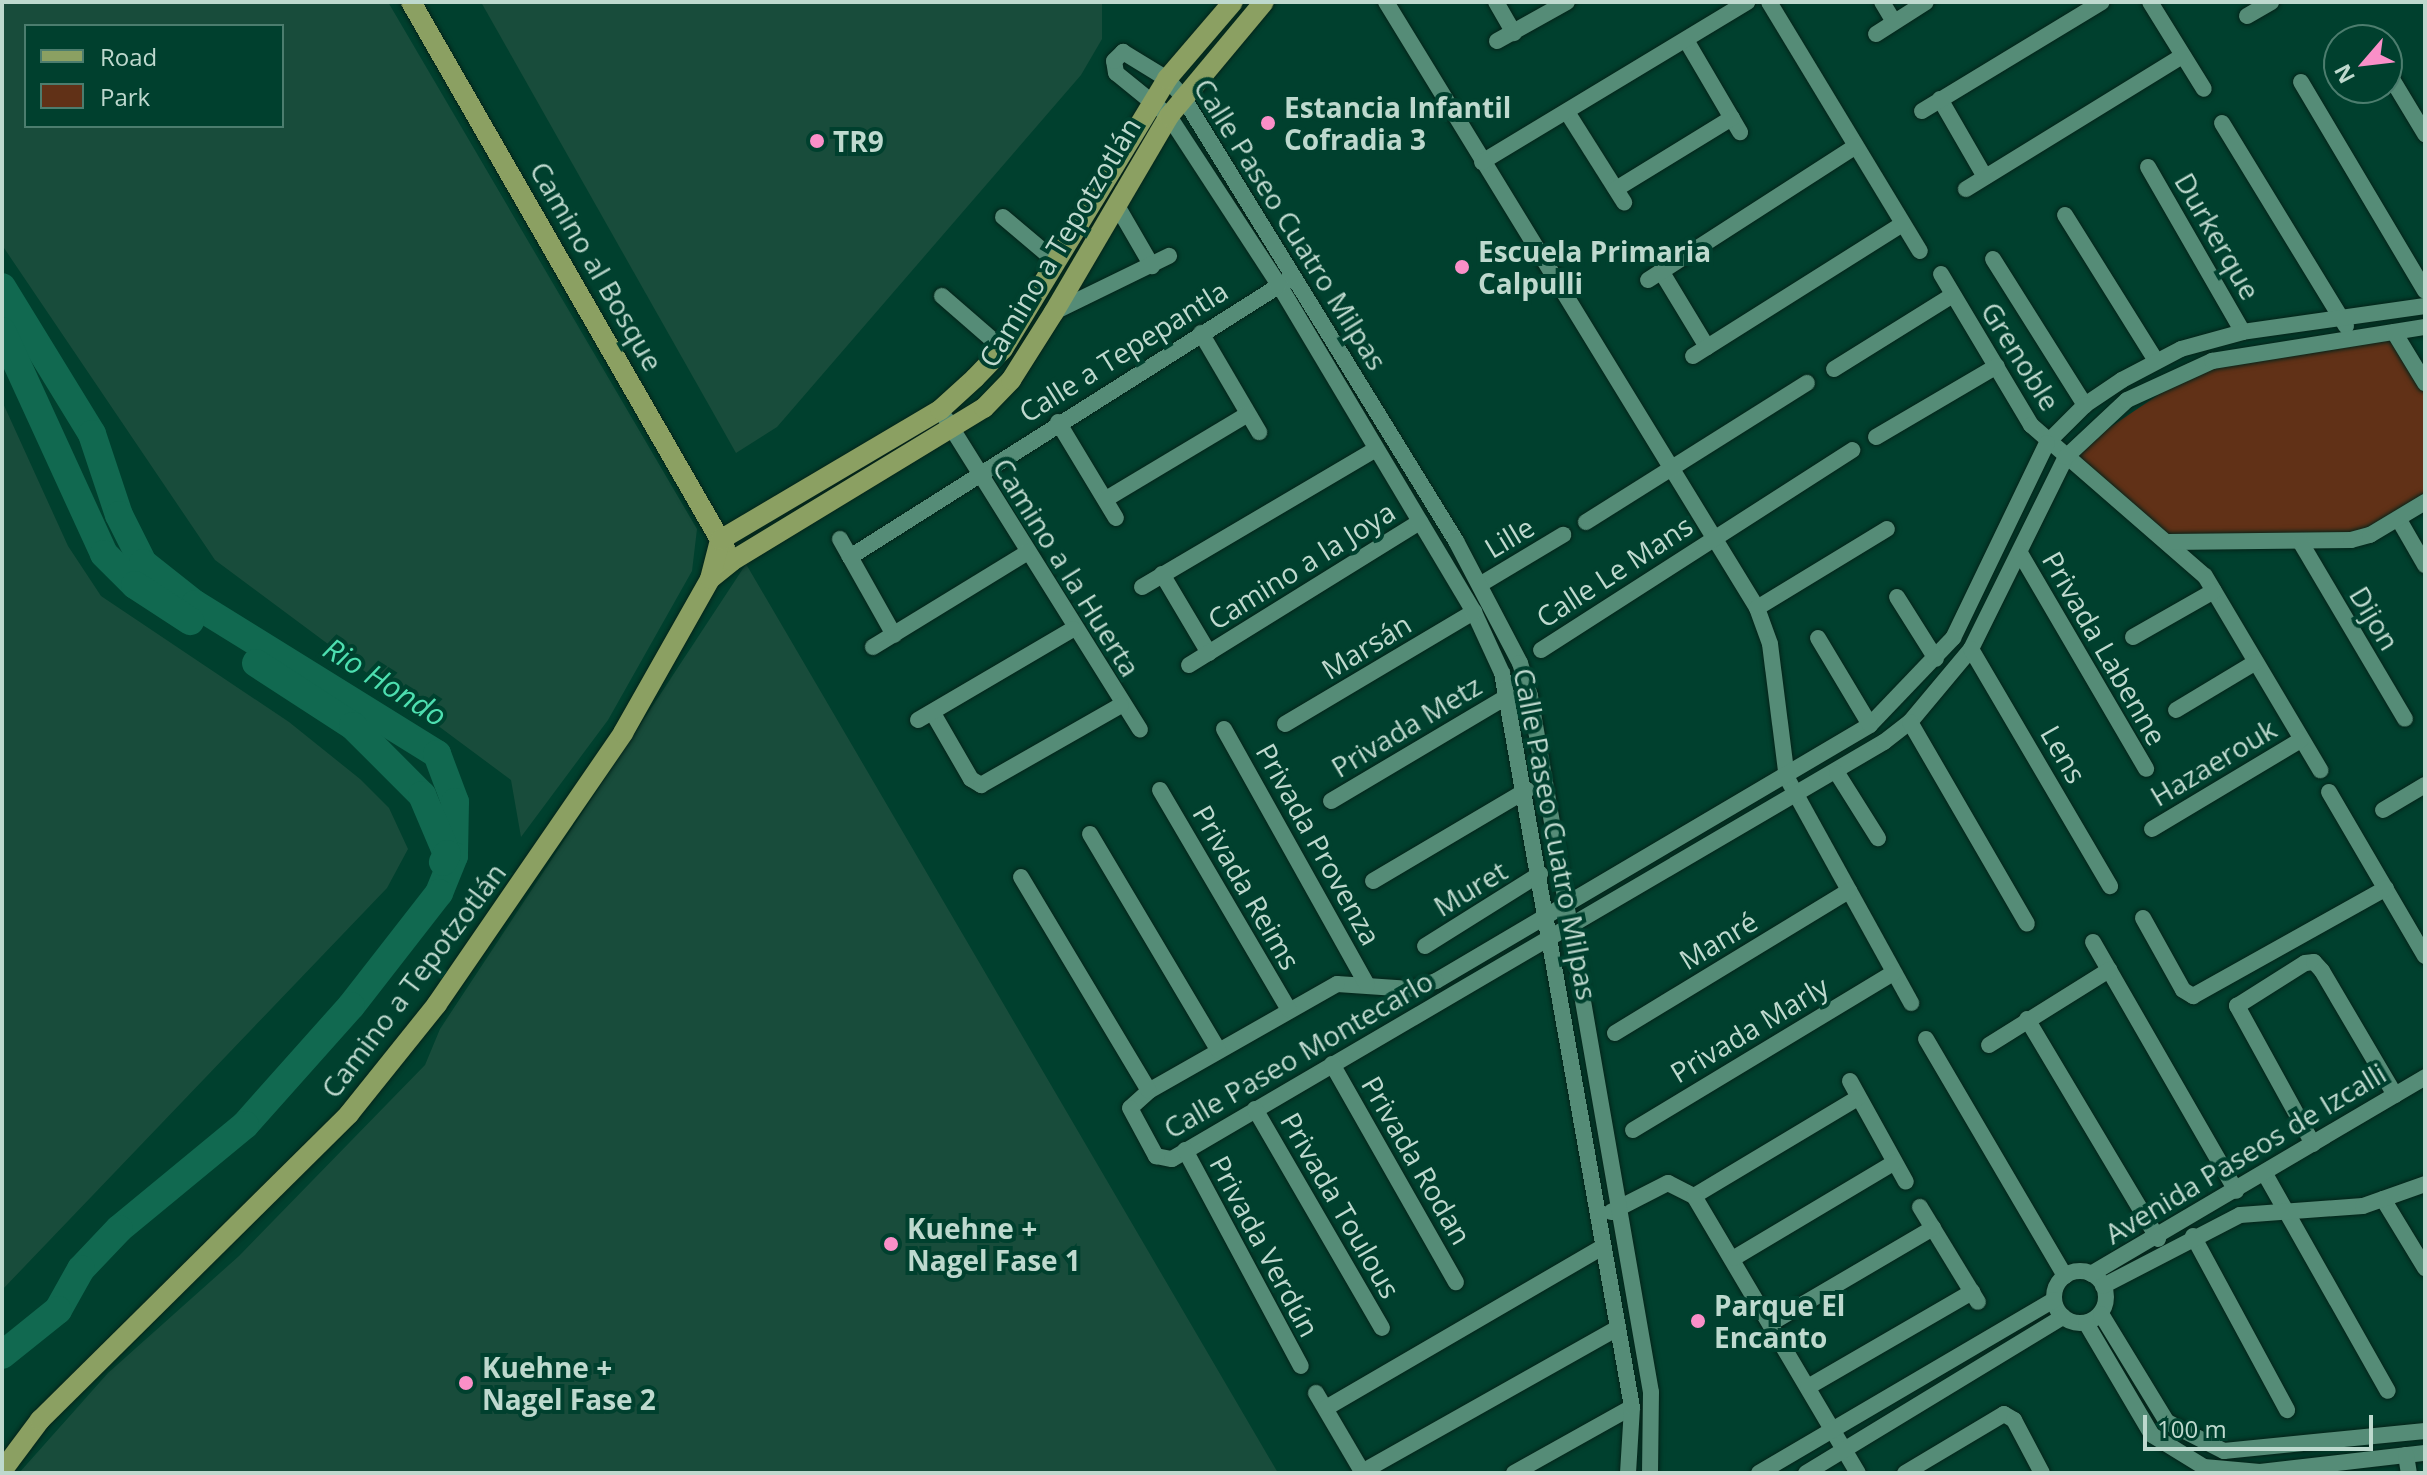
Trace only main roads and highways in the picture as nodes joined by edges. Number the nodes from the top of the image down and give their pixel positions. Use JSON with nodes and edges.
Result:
{"nodes":[{"id":1,"x":411,"y":2,"type":"edge"},
{"id":2,"x":1264,"y":2,"type":"edge"},
{"id":3,"x":1229,"y":4,"type":"edge"},
{"id":4,"x":1161,"y":109,"type":"junction"},
{"id":5,"x":720,"y":540,"type":"junction"},
{"id":6,"x":732,"y":561,"type":"junction"},
{"id":7,"x":710,"y":579,"type":"junction"},
{"id":8,"x":2,"y":1471,"type":"edge"}],
"edges":[{"from":1,"to":5,"type":"main road","name":"Camino al Bosque"},
{"from":2,"to":4,"type":"main road","name":"Camino a Tepotzotlán"},
{"from":3,"to":4,"type":"main road","name":"Camino a Tepotzotlán"},
{"from":4,"to":5,"type":"main road","name":"Camino a Tepotzotlán"},
{"from":4,"to":6,"type":"main road","name":"Camino a Tepotzotlán"},
{"from":5,"to":6,"type":"main road","name":"Camino al Bosque"},
{"from":5,"to":7,"type":"main road","name":"Camino a Tepotzotlán"},
{"from":6,"to":7,"type":"main road","name":"Camino a Tepotzotlán"},
{"from":7,"to":8,"type":"main road","name":"Camino a Tepotzotlán"}]}
